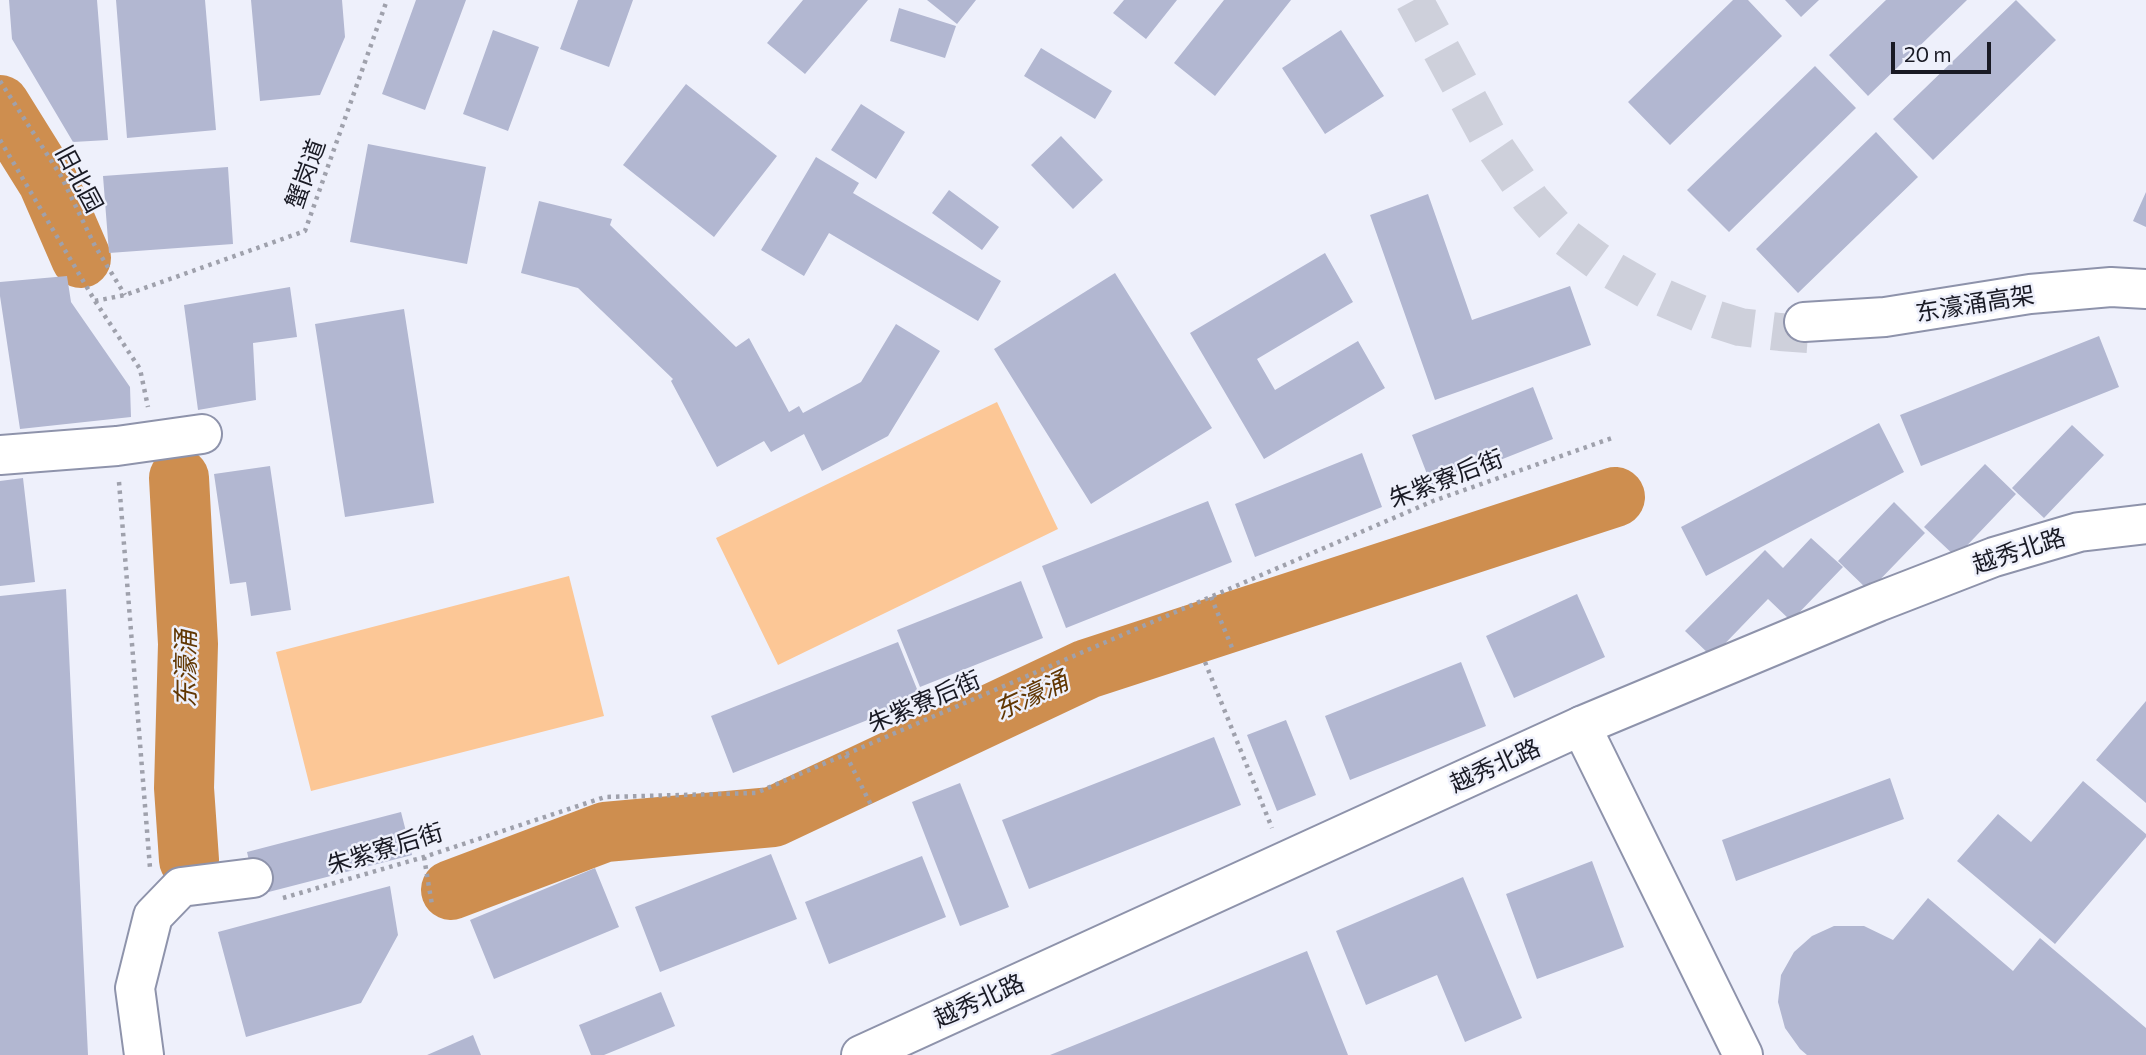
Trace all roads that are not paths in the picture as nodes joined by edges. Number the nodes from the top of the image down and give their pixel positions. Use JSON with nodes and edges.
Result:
{"nodes":[{"id":1,"x":2146,"y":289,"type":"edge"},
{"id":2,"x":2146,"y":296,"type":"edge"},
{"id":3,"x":202,"y":434,"type":"dead end"},
{"id":4,"x":0,"y":456,"type":"edge"},
{"id":5,"x":2146,"y":524,"type":"edge"},
{"id":6,"x":1581,"y":726,"type":"junction"},
{"id":7,"x":267,"y":888,"type":"road end"},
{"id":8,"x":144,"y":1055,"type":"edge"},
{"id":9,"x":861,"y":1055,"type":"edge"},
{"id":10,"x":1743,"y":1055,"type":"edge"}],
"edges":[{"from":1,"to":2,"type":"main road","name":"东濠涌高架"},
{"from":3,"to":4,"type":"main road"},
{"from":5,"to":6,"type":"main road","name":"越秀北路"},
{"from":6,"to":9,"type":"main road","name":"越秀北路"},
{"from":6,"to":10,"type":"main road"},
{"from":7,"to":8,"type":"main road"}]}
